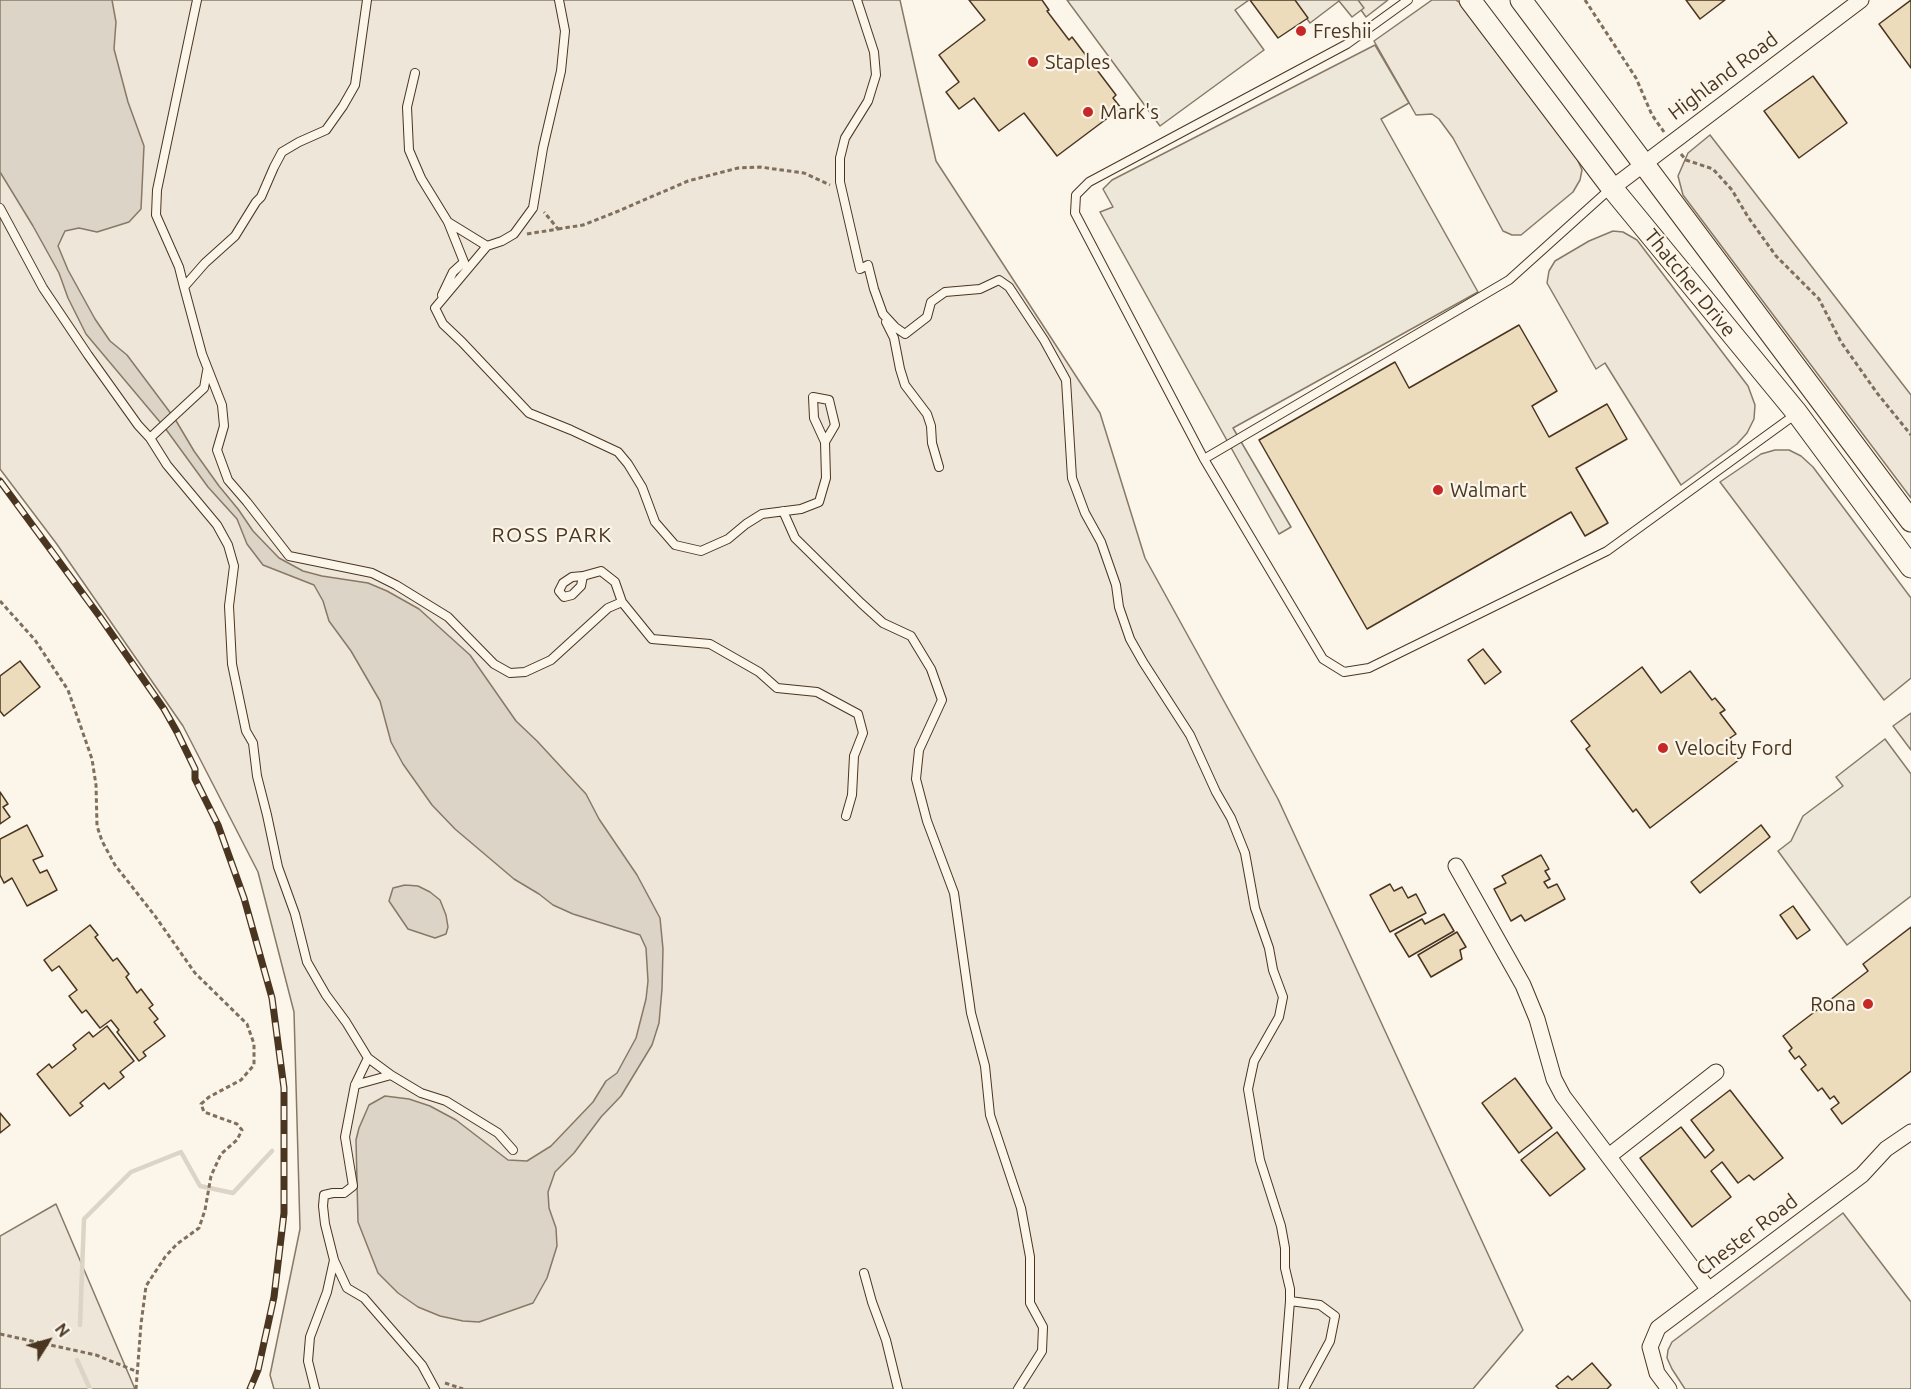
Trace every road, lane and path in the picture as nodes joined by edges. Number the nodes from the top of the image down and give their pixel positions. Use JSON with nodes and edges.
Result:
{"nodes":[{"id":1,"x":197,"y":0,"type":"edge"},
{"id":2,"x":367,"y":0,"type":"edge"},
{"id":3,"x":559,"y":0,"type":"edge"},
{"id":4,"x":857,"y":0,"type":"edge"},
{"id":5,"x":1408,"y":0,"type":"edge"},
{"id":6,"x":1470,"y":0,"type":"edge"},
{"id":7,"x":1521,"y":0,"type":"edge"},
{"id":8,"x":1585,"y":0,"type":"edge"},
{"id":9,"x":1861,"y":0,"type":"edge"},
{"id":10,"x":415,"y":73,"type":"dead end"},
{"id":11,"x":1671,"y":142,"type":"junction"},
{"id":12,"x":1644,"y":162,"type":"junction"},
{"id":13,"x":1612,"y":188,"type":"junction"},
{"id":14,"x":842,"y":192,"type":"junction"},
{"id":15,"x":535,"y":198,"type":"junction"},
{"id":16,"x":0,"y":208,"type":"edge"},
{"id":17,"x":448,"y":222,"type":"junction"},
{"id":18,"x":558,"y":229,"type":"junction"},
{"id":19,"x":511,"y":236,"type":"junction"},
{"id":20,"x":487,"y":246,"type":"junction"},
{"id":21,"x":184,"y":287,"type":"junction"},
{"id":22,"x":435,"y":308,"type":"junction"},
{"id":23,"x":883,"y":314,"type":"junction"},
{"id":24,"x":207,"y":371,"type":"junction"},
{"id":25,"x":1797,"y":413,"type":"junction"},
{"id":26,"x":1911,"y":435,"type":"edge"},
{"id":27,"x":150,"y":438,"type":"junction"},
{"id":28,"x":825,"y":442,"type":"junction"},
{"id":29,"x":1204,"y":459,"type":"junction"},
{"id":30,"x":939,"y":467,"type":"dead end"},
{"id":31,"x":783,"y":511,"type":"junction"},
{"id":32,"x":1911,"y":521,"type":"edge"},
{"id":33,"x":1911,"y":567,"type":"edge"},
{"id":34,"x":583,"y":576,"type":"dead end"},
{"id":35,"x":0,"y":601,"type":"edge"},
{"id":36,"x":622,"y":603,"type":"junction"},
{"id":37,"x":846,"y":816,"type":"dead end"},
{"id":38,"x":1456,"y":866,"type":"dead end"},
{"id":39,"x":368,"y":1058,"type":"junction"},
{"id":40,"x":1716,"y":1072,"type":"dead end"},
{"id":41,"x":391,"y":1075,"type":"junction"},
{"id":42,"x":355,"y":1085,"type":"junction"},
{"id":43,"x":1911,"y":1132,"type":"edge"},
{"id":44,"x":513,"y":1150,"type":"dead end"},
{"id":45,"x":1609,"y":1156,"type":"junction"},
{"id":46,"x":334,"y":1260,"type":"junction"},
{"id":47,"x":864,"y":1273,"type":"dead end"},
{"id":48,"x":1709,"y":1290,"type":"junction"},
{"id":49,"x":1290,"y":1301,"type":"junction"},
{"id":50,"x":0,"y":1334,"type":"edge"},
{"id":51,"x":138,"y":1372,"type":"junction"},
{"id":52,"x":136,"y":1389,"type":"edge"},
{"id":53,"x":315,"y":1389,"type":"edge"},
{"id":54,"x":435,"y":1389,"type":"edge"},
{"id":55,"x":898,"y":1389,"type":"edge"},
{"id":56,"x":1018,"y":1389,"type":"edge"},
{"id":57,"x":1282,"y":1389,"type":"edge"},
{"id":58,"x":1304,"y":1389,"type":"edge"},
{"id":59,"x":1670,"y":1389,"type":"edge"}],
"edges":[{"from":1,"to":21,"type":"lane"},
{"from":2,"to":21,"type":"lane"},
{"from":3,"to":15,"type":"lane"},
{"from":4,"to":14,"type":"lane"},
{"from":5,"to":29,"type":"lane"},
{"from":6,"to":13,"type":"main road","name":"Thatcher Drive"},
{"from":7,"to":12,"type":"main road","name":"Thatcher Drive"},
{"from":8,"to":11,"type":"path"},
{"from":9,"to":11,"type":"street","name":"Highland Road"},
{"from":10,"to":17,"type":"lane"},
{"from":11,"to":12,"type":"street","name":"Highland Road"},
{"from":11,"to":26,"type":"path"},
{"from":12,"to":13,"type":"street","name":"Highland Road"},
{"from":12,"to":32,"type":"main road","name":"Thatcher Drive"},
{"from":13,"to":25,"type":"main road","name":"Thatcher Drive"},
{"from":13,"to":29,"type":"lane"},
{"from":14,"to":18,"type":"path"},
{"from":14,"to":23,"type":"lane"},
{"from":15,"to":18,"type":"path"},
{"from":15,"to":19,"type":"lane"},
{"from":16,"to":27,"type":"lane"},
{"from":17,"to":20,"type":"lane"},
{"from":17,"to":22,"type":"lane"},
{"from":18,"to":19,"type":"path"},
{"from":19,"to":20,"type":"lane"},
{"from":20,"to":22,"type":"lane"},
{"from":21,"to":24,"type":"lane"},
{"from":22,"to":31,"type":"lane"},
{"from":23,"to":30,"type":"lane"},
{"from":23,"to":49,"type":"lane"},
{"from":24,"to":27,"type":"lane"},
{"from":24,"to":36,"type":"lane"},
{"from":25,"to":29,"type":"lane"},
{"from":25,"to":33,"type":"main road","name":"Thatcher Drive"},
{"from":27,"to":39,"type":"lane"},
{"from":28,"to":28,"type":"lane"},
{"from":28,"to":31,"type":"lane"},
{"from":31,"to":56,"type":"lane"},
{"from":34,"to":36,"type":"lane"},
{"from":35,"to":51,"type":"path"},
{"from":36,"to":37,"type":"lane"},
{"from":38,"to":45,"type":"street"},
{"from":39,"to":41,"type":"lane"},
{"from":39,"to":42,"type":"lane"},
{"from":40,"to":45,"type":"street"},
{"from":41,"to":42,"type":"lane"},
{"from":41,"to":44,"type":"lane"},
{"from":42,"to":46,"type":"lane"},
{"from":43,"to":48,"type":"street","name":"Chester Road"},
{"from":45,"to":48,"type":"street"},
{"from":46,"to":53,"type":"lane"},
{"from":46,"to":54,"type":"lane"},
{"from":47,"to":55,"type":"lane"},
{"from":48,"to":59,"type":"street","name":"Chester Road"},
{"from":49,"to":57,"type":"lane"},
{"from":49,"to":58,"type":"lane"},
{"from":50,"to":51,"type":"path"},
{"from":51,"to":52,"type":"path"}]}
